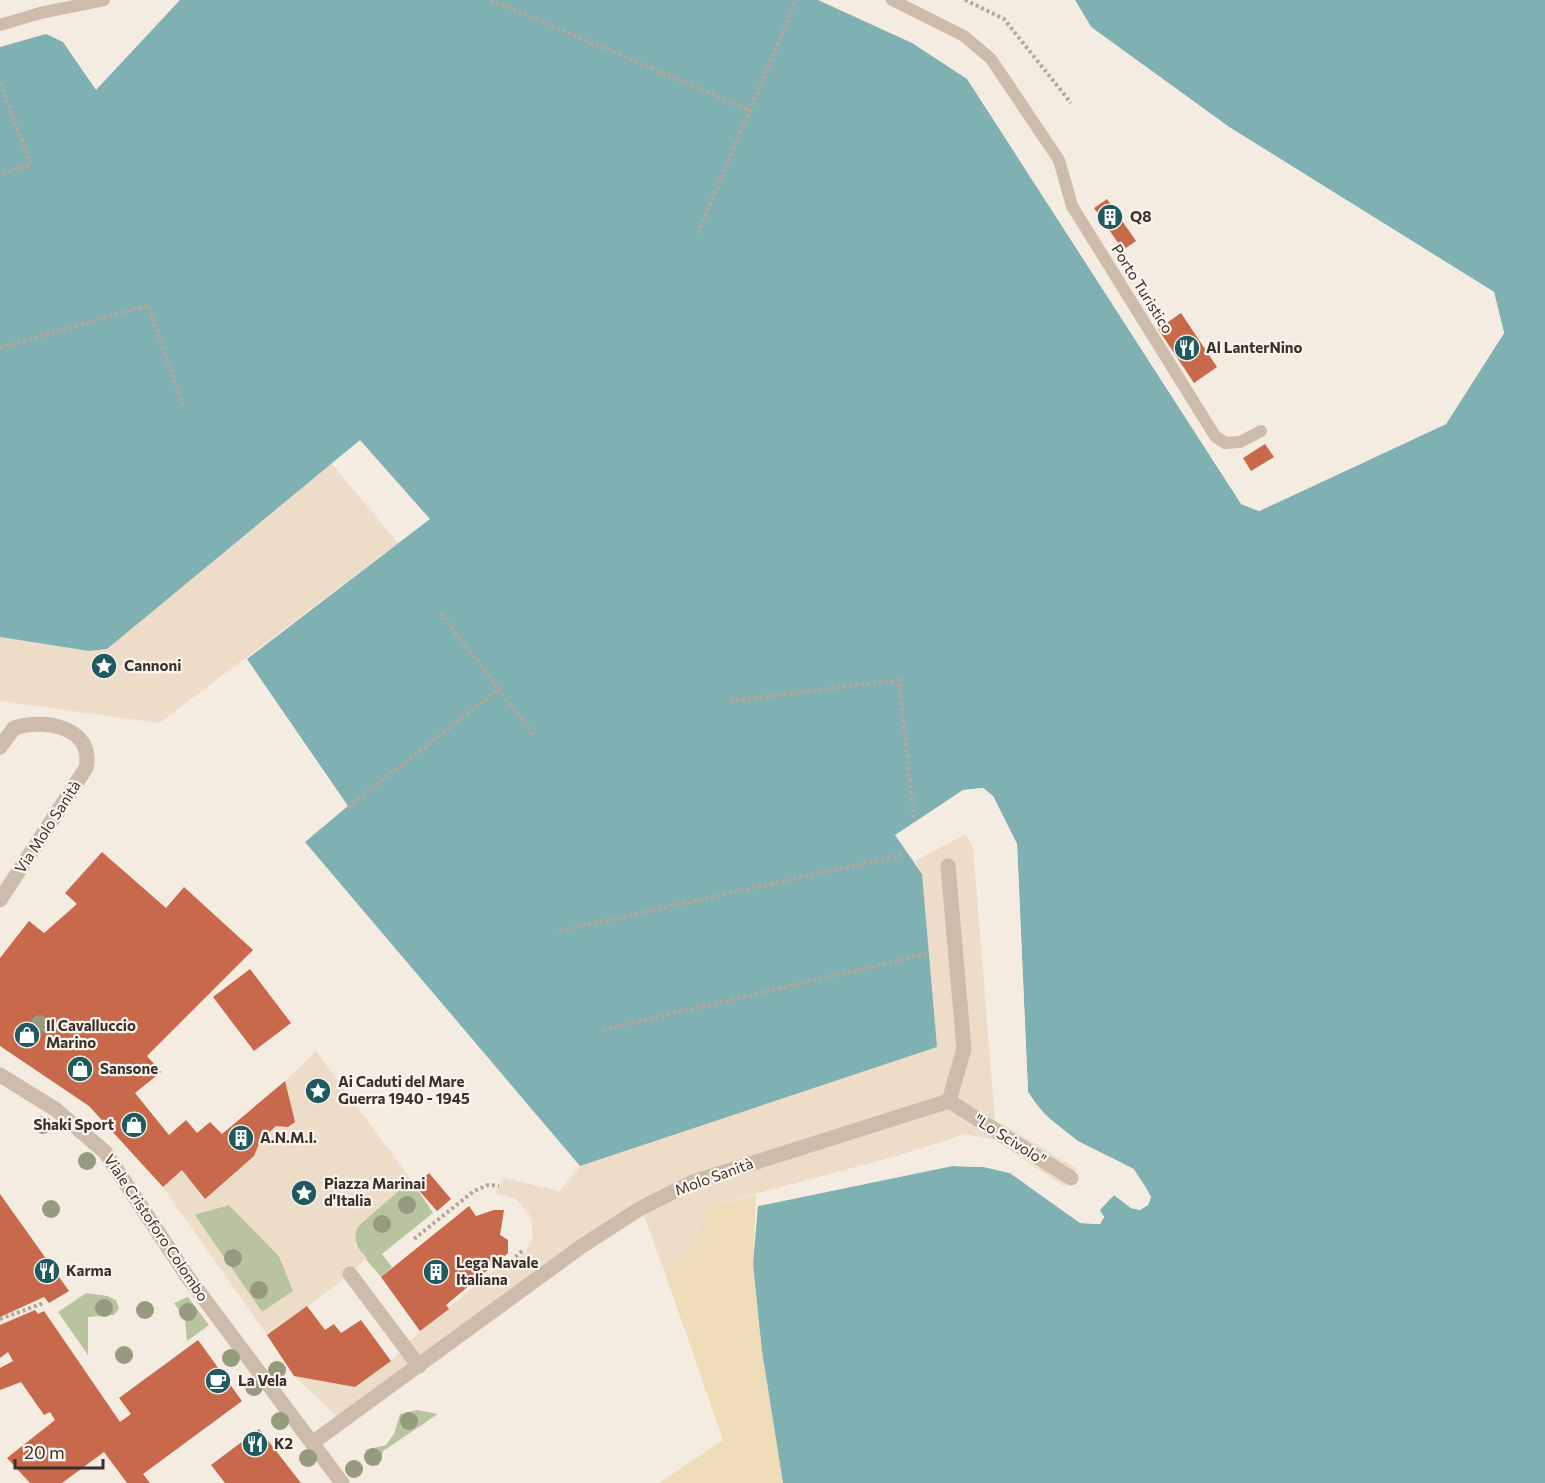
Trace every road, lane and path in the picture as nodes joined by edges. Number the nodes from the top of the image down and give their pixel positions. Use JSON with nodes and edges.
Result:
{"nodes":[{"id":1,"x":104,"y":0,"type":"edge"},
{"id":2,"x":490,"y":0,"type":"edge"},
{"id":3,"x":796,"y":0,"type":"edge"},
{"id":4,"x":892,"y":0,"type":"edge"},
{"id":5,"x":965,"y":0,"type":"edge"},
{"id":6,"x":0,"y":25,"type":"edge"},
{"id":7,"x":0,"y":83,"type":"edge"},
{"id":8,"x":1071,"y":104,"type":"dead end"},
{"id":9,"x":750,"y":110,"type":"junction"},
{"id":10,"x":0,"y":174,"type":"edge"},
{"id":11,"x":698,"y":233,"type":"dead end"},
{"id":12,"x":0,"y":348,"type":"edge"},
{"id":13,"x":183,"y":407,"type":"dead end"},
{"id":14,"x":1261,"y":430,"type":"dead end"},
{"id":15,"x":440,"y":613,"type":"dead end"},
{"id":16,"x":499,"y":689,"type":"junction"},
{"id":17,"x":730,"y":701,"type":"dead end"},
{"id":18,"x":535,"y":736,"type":"dead end"},
{"id":19,"x":0,"y":747,"type":"edge"},
{"id":20,"x":348,"y":807,"type":"dead end"},
{"id":21,"x":914,"y":822,"type":"dead end"},
{"id":22,"x":906,"y":854,"type":"dead end"},
{"id":23,"x":948,"y":866,"type":"dead end"},
{"id":24,"x":0,"y":900,"type":"edge"},
{"id":25,"x":559,"y":931,"type":"dead end"},
{"id":26,"x":929,"y":953,"type":"dead end"},
{"id":27,"x":603,"y":1030,"type":"dead end"},
{"id":28,"x":6,"y":1079,"type":"edge"},
{"id":29,"x":948,"y":1101,"type":"junction"},
{"id":30,"x":1071,"y":1178,"type":"dead end"},
{"id":31,"x":499,"y":1186,"type":"dead end"},
{"id":32,"x":414,"y":1239,"type":"dead end"},
{"id":33,"x":522,"y":1251,"type":"dead end"},
{"id":34,"x":511,"y":1261,"type":"dead end"},
{"id":35,"x":350,"y":1274,"type":"dead end"},
{"id":36,"x":44,"y":1303,"type":"dead end"},
{"id":37,"x":0,"y":1319,"type":"edge"},
{"id":38,"x":419,"y":1366,"type":"junction"},
{"id":39,"x":312,"y":1443,"type":"junction"},
{"id":40,"x":342,"y":1483,"type":"edge"}],
"edges":[{"from":1,"to":6,"type":"lane"},
{"from":2,"to":9,"type":"path"},
{"from":3,"to":9,"type":"path"},
{"from":4,"to":14,"type":"lane","name":"Porto Turistico"},
{"from":5,"to":8,"type":"path"},
{"from":7,"to":10,"type":"path"},
{"from":9,"to":11,"type":"path"},
{"from":12,"to":13,"type":"path"},
{"from":15,"to":16,"type":"path"},
{"from":16,"to":18,"type":"path"},
{"from":16,"to":20,"type":"path"},
{"from":17,"to":21,"type":"path"},
{"from":19,"to":24,"type":"street","name":"Via Molo Sanità"},
{"from":22,"to":25,"type":"path"},
{"from":23,"to":29,"type":"street"},
{"from":26,"to":27,"type":"path"},
{"from":28,"to":39,"type":"street","name":"Viale Cristoforo Colombo"},
{"from":29,"to":30,"type":"street","name":"\"Lo Scivolo\""},
{"from":29,"to":38,"type":"street","name":"Molo Sanità"},
{"from":31,"to":32,"type":"path"},
{"from":33,"to":34,"type":"path"},
{"from":35,"to":38,"type":"street"},
{"from":36,"to":37,"type":"path"},
{"from":38,"to":39,"type":"street","name":"Molo Sanità"},
{"from":39,"to":40,"type":"street","name":"Viale Cristoforo Colombo"}]}
